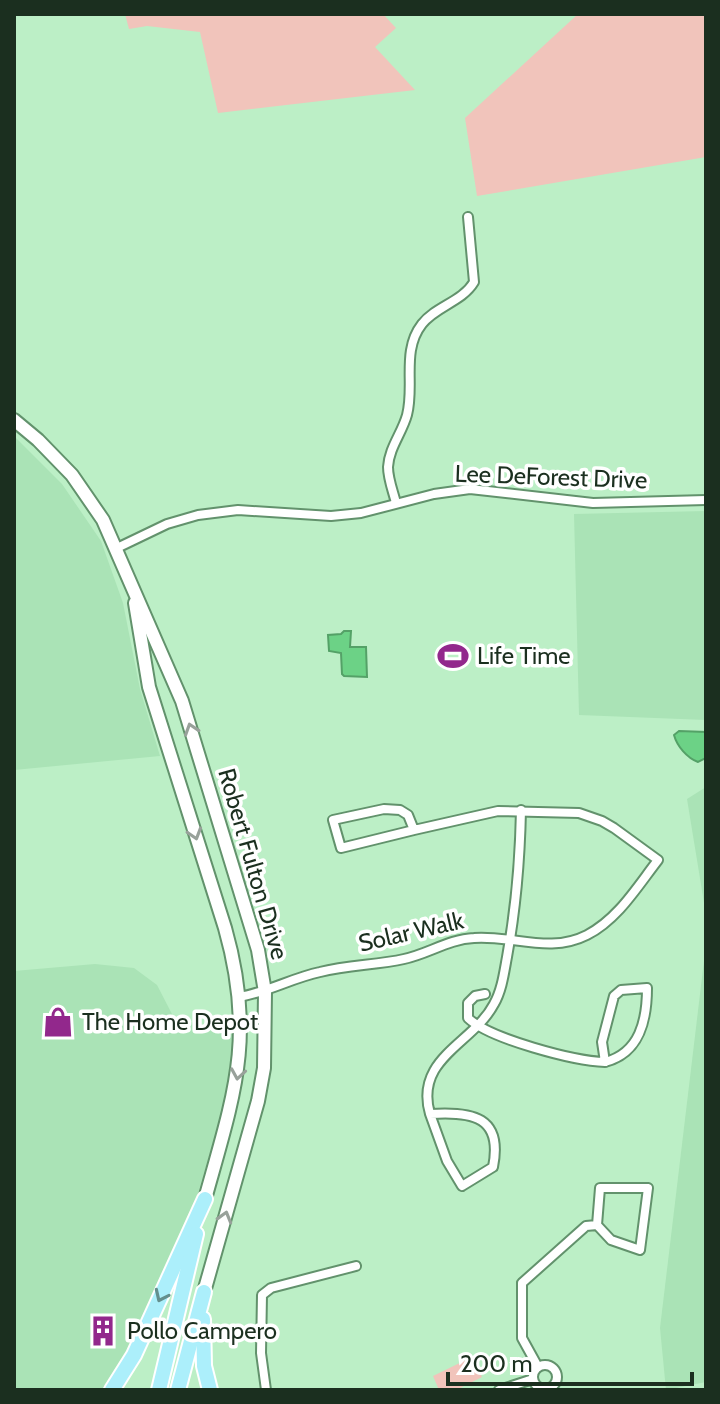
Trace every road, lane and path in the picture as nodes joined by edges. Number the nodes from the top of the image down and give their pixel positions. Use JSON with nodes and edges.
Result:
{"nodes":[{"id":1,"x":468,"y":217,"type":"dead end"},
{"id":2,"x":14,"y":420,"type":"edge"},
{"id":3,"x":706,"y":500,"type":"edge"},
{"id":4,"x":396,"y":503,"type":"junction"},
{"id":5,"x":117,"y":548,"type":"junction"},
{"id":6,"x":135,"y":596,"type":"junction"},
{"id":7,"x":521,"y":810,"type":"junction"},
{"id":8,"x":414,"y":830,"type":"junction"},
{"id":9,"x":510,"y":940,"type":"junction"},
{"id":10,"x":265,"y":992,"type":"junction"},
{"id":11,"x":485,"y":994,"type":"dead end"},
{"id":12,"x":239,"y":997,"type":"junction"},
{"id":13,"x":476,"y":1026,"type":"junction"},
{"id":14,"x":605,"y":1062,"type":"junction"},
{"id":15,"x":430,"y":1114,"type":"junction"},
{"id":16,"x":205,"y":1199,"type":"junction"},
{"id":17,"x":597,"y":1225,"type":"junction"},
{"id":18,"x":356,"y":1266,"type":"dead end"},
{"id":19,"x":204,"y":1292,"type":"junction"},
{"id":20,"x":538,"y":1367,"type":"junction"},
{"id":21,"x":533,"y":1379,"type":"junction"},
{"id":22,"x":554,"y":1388,"type":"edge"},
{"id":23,"x":112,"y":1390,"type":"edge"},
{"id":24,"x":159,"y":1390,"type":"edge"},
{"id":25,"x":178,"y":1390,"type":"edge"},
{"id":26,"x":210,"y":1390,"type":"edge"},
{"id":27,"x":266,"y":1390,"type":"edge"},
{"id":28,"x":499,"y":1390,"type":"edge"}],
"edges":[{"from":1,"to":4,"type":"street"},
{"from":2,"to":5,"type":"street","name":"Robert Fulton Drive"},
{"from":3,"to":4,"type":"street","name":"Lee DeForest Drive"},
{"from":4,"to":5,"type":"street","name":"Lee DeForest Drive"},
{"from":5,"to":6,"type":"street","name":"Robert Fulton Drive"},
{"from":10,"to":6,"type":"street","name":"Robert Fulton Drive","one_way":true},
{"from":6,"to":12,"type":"street","name":"Robert Fulton Drive","one_way":true},
{"from":7,"to":8,"type":"street"},
{"from":7,"to":9,"type":"street"},
{"from":7,"to":9,"type":"street","name":"Solar Walk"},
{"from":8,"to":8,"type":"street"},
{"from":9,"to":10,"type":"street","name":"Solar Walk"},
{"from":9,"to":13,"type":"street"},
{"from":10,"to":12,"type":"street","name":"Solar Walk"},
{"from":19,"to":10,"type":"street","name":"Robert Fulton Drive","one_way":true},
{"from":11,"to":13,"type":"street"},
{"from":12,"to":16,"type":"street","name":"Robert Fulton Drive","one_way":true},
{"from":13,"to":14,"type":"street"},
{"from":13,"to":15,"type":"street"},
{"from":14,"to":14,"type":"street"},
{"from":15,"to":15,"type":"street"},
{"from":16,"to":23,"type":"main road","one_way":true},
{"from":16,"to":24,"type":"main road"},
{"from":17,"to":17,"type":"street"},
{"from":17,"to":20,"type":"street"},
{"from":18,"to":27,"type":"street"},
{"from":19,"to":25,"type":"main road"},
{"from":19,"to":26,"type":"main road"},
{"from":20,"to":21,"type":"street"},
{"from":20,"to":22,"type":"street"},
{"from":21,"to":22,"type":"street"},
{"from":21,"to":28,"type":"street"}]}
